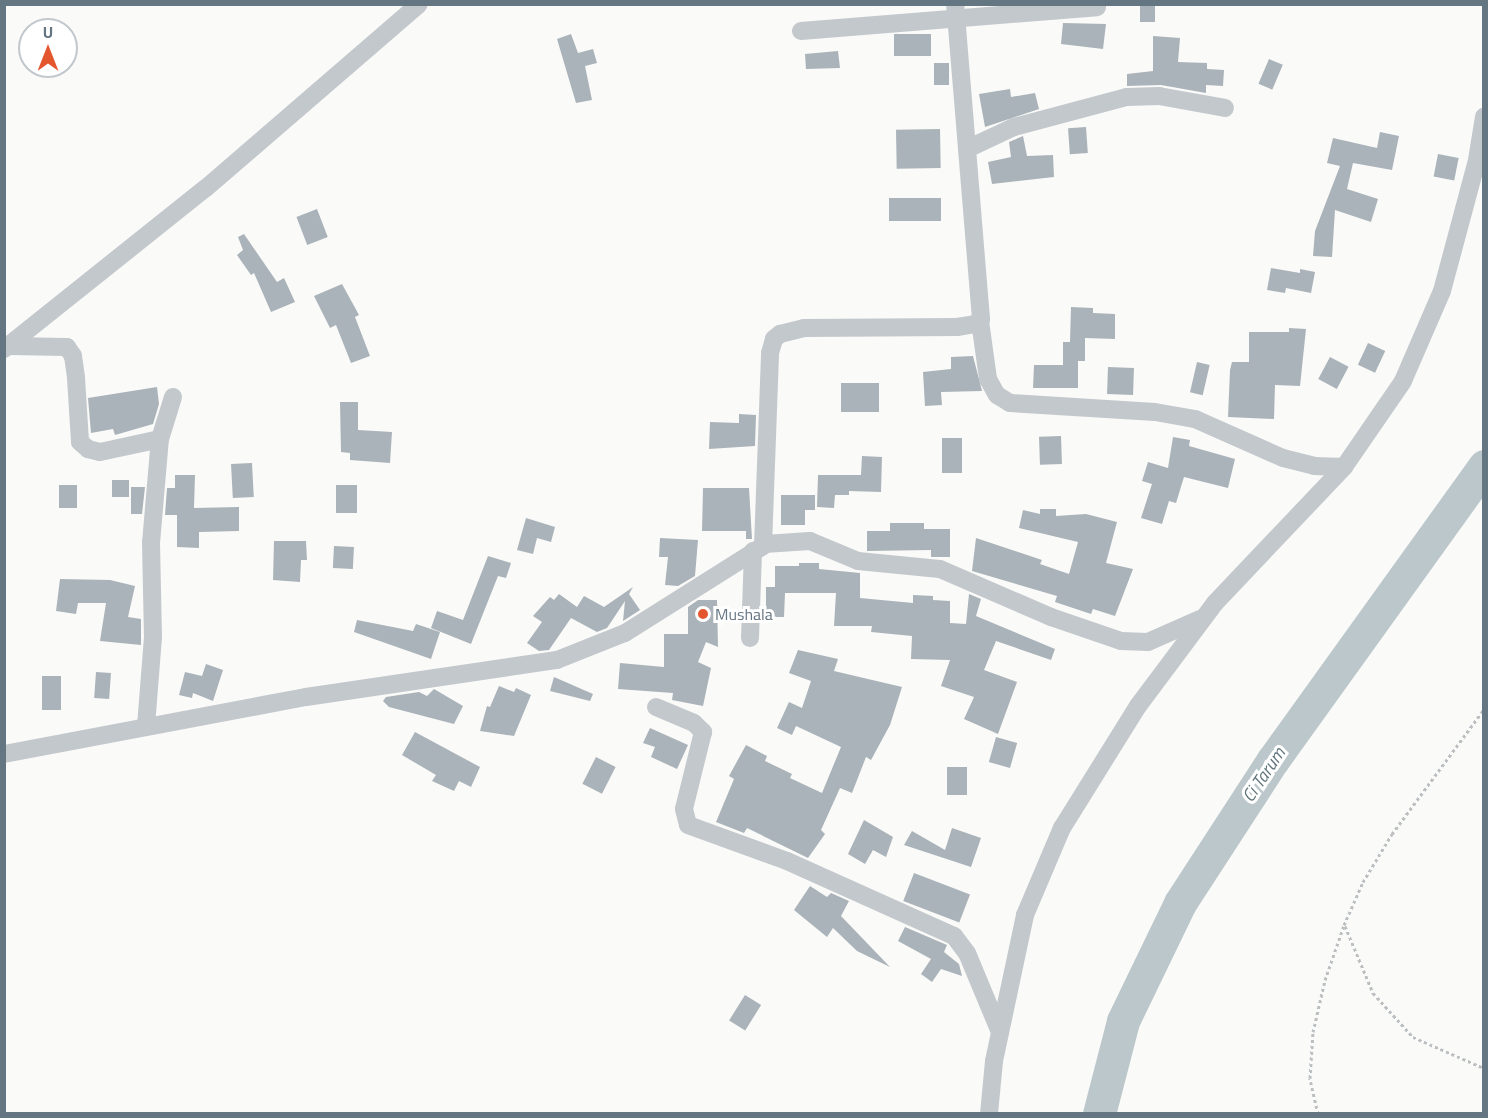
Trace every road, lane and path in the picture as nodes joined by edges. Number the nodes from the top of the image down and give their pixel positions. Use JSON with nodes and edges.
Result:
{"nodes":[{"id":1,"x":419,"y":4,"type":"edge"},
{"id":2,"x":1097,"y":7,"type":"dead end"},
{"id":3,"x":956,"y":10,"type":"edge"},
{"id":4,"x":801,"y":30,"type":"dead end"},
{"id":5,"x":1225,"y":108,"type":"dead end"},
{"id":6,"x":1484,"y":117,"type":"edge"},
{"id":7,"x":967,"y":149,"type":"junction"},
{"id":8,"x":980,"y":321,"type":"junction"},
{"id":9,"x":7,"y":347,"type":"edge"},
{"id":10,"x":173,"y":398,"type":"dead end"},
{"id":11,"x":160,"y":439,"type":"junction"},
{"id":12,"x":1344,"y":467,"type":"junction"},
{"id":13,"x":759,"y":548,"type":"junction"},
{"id":14,"x":1205,"y":615,"type":"junction"},
{"id":15,"x":750,"y":638,"type":"dead end"},
{"id":16,"x":656,"y":707,"type":"dead end"},
{"id":17,"x":1484,"y":708,"type":"edge"},
{"id":18,"x":146,"y":726,"type":"junction"},
{"id":19,"x":4,"y":754,"type":"edge"},
{"id":20,"x":1344,"y":925,"type":"junction"},
{"id":21,"x":999,"y":1032,"type":"junction"},
{"id":22,"x":1484,"y":1068,"type":"edge"},
{"id":23,"x":989,"y":1113,"type":"edge"},
{"id":24,"x":1318,"y":1113,"type":"edge"}],
"edges":[{"from":1,"to":9,"type":"street"},
{"from":2,"to":3,"type":"street"},
{"from":3,"to":4,"type":"street"},
{"from":3,"to":7,"type":"street"},
{"from":5,"to":7,"type":"street"},
{"from":6,"to":12,"type":"street"},
{"from":7,"to":8,"type":"street"},
{"from":8,"to":12,"type":"street"},
{"from":8,"to":13,"type":"street"},
{"from":9,"to":11,"type":"street"},
{"from":10,"to":11,"type":"street"},
{"from":11,"to":18,"type":"street"},
{"from":12,"to":14,"type":"street"},
{"from":13,"to":14,"type":"street"},
{"from":13,"to":15,"type":"street"},
{"from":13,"to":18,"type":"street"},
{"from":14,"to":21,"type":"street"},
{"from":16,"to":21,"type":"street"},
{"from":17,"to":20,"type":"path"},
{"from":18,"to":19,"type":"street"},
{"from":20,"to":22,"type":"path"},
{"from":20,"to":24,"type":"path"},
{"from":21,"to":23,"type":"street"}]}
